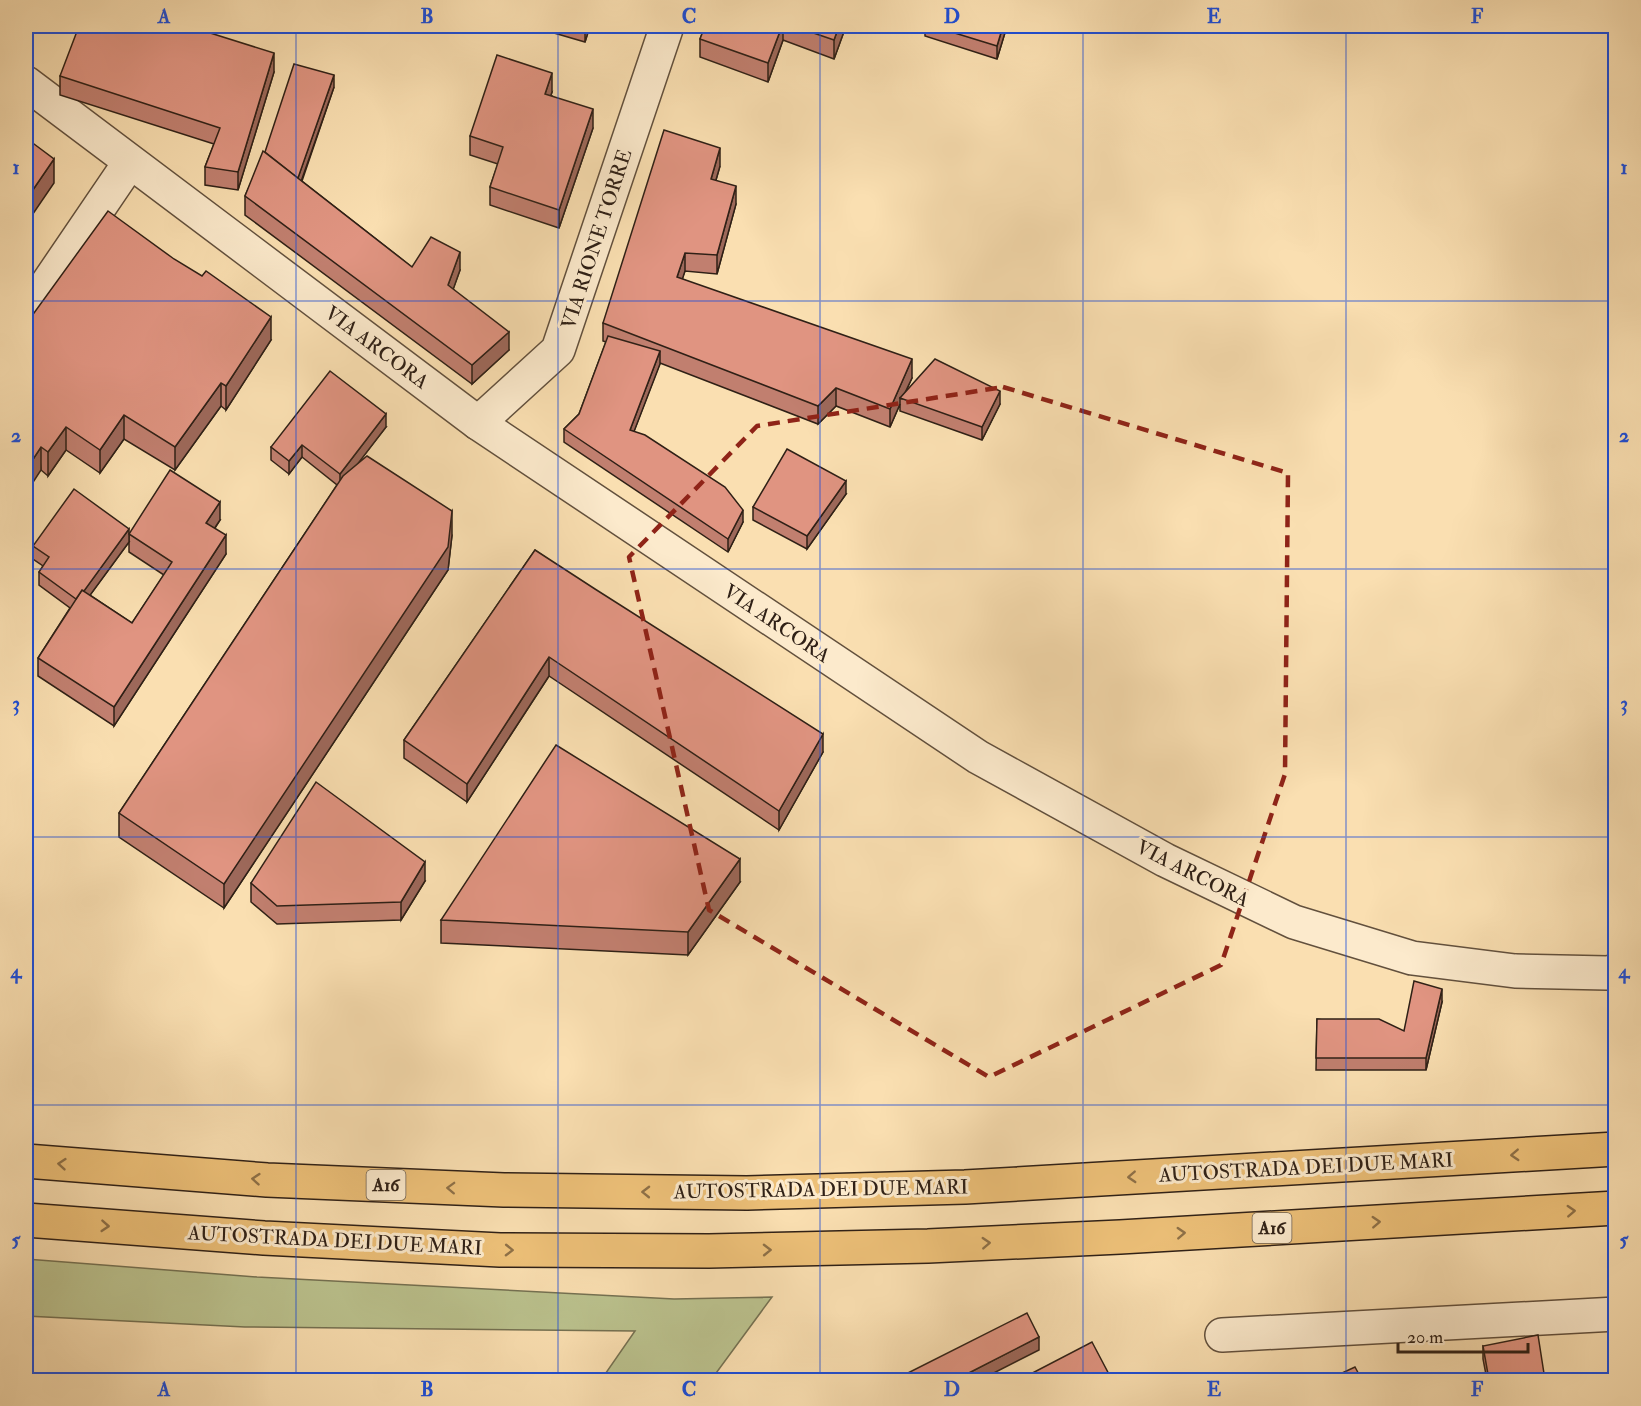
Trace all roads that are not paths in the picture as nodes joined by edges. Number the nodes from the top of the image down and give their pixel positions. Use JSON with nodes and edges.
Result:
{"nodes":[{"id":1,"x":667,"y":26,"type":"edge"},
{"id":2,"x":26,"y":83,"type":"edge"},
{"id":3,"x":130,"y":162,"type":"junction"},
{"id":4,"x":26,"y":315,"type":"edge"},
{"id":5,"x":478,"y":423,"type":"junction"},
{"id":6,"x":1616,"y":971,"type":"edge"},
{"id":7,"x":1616,"y":1149,"type":"edge"},
{"id":8,"x":26,"y":1161,"type":"edge"},
{"id":9,"x":1616,"y":1208,"type":"edge"},
{"id":10,"x":26,"y":1220,"type":"edge"},
{"id":11,"x":1616,"y":1314,"type":"edge"},
{"id":12,"x":1222,"y":1335,"type":"dead end"}],
"edges":[{"from":1,"to":5,"type":"street","name":"VIA RIONE TORRE"},
{"from":2,"to":3,"type":"street","name":"VIA ARCORA"},
{"from":3,"to":4,"type":"street"},
{"from":3,"to":5,"type":"street","name":"VIA ARCORA"},
{"from":5,"to":6,"type":"street","name":"VIA ARCORA"},
{"from":7,"to":8,"type":"highway","name":"AUTOSTRADA DEI DUE MARI","number":"A16","one_way":true},
{"from":10,"to":9,"type":"highway","name":"AUTOSTRADA DEI DUE MARI","number":"A16","one_way":true},
{"from":11,"to":12,"type":"street"}]}
